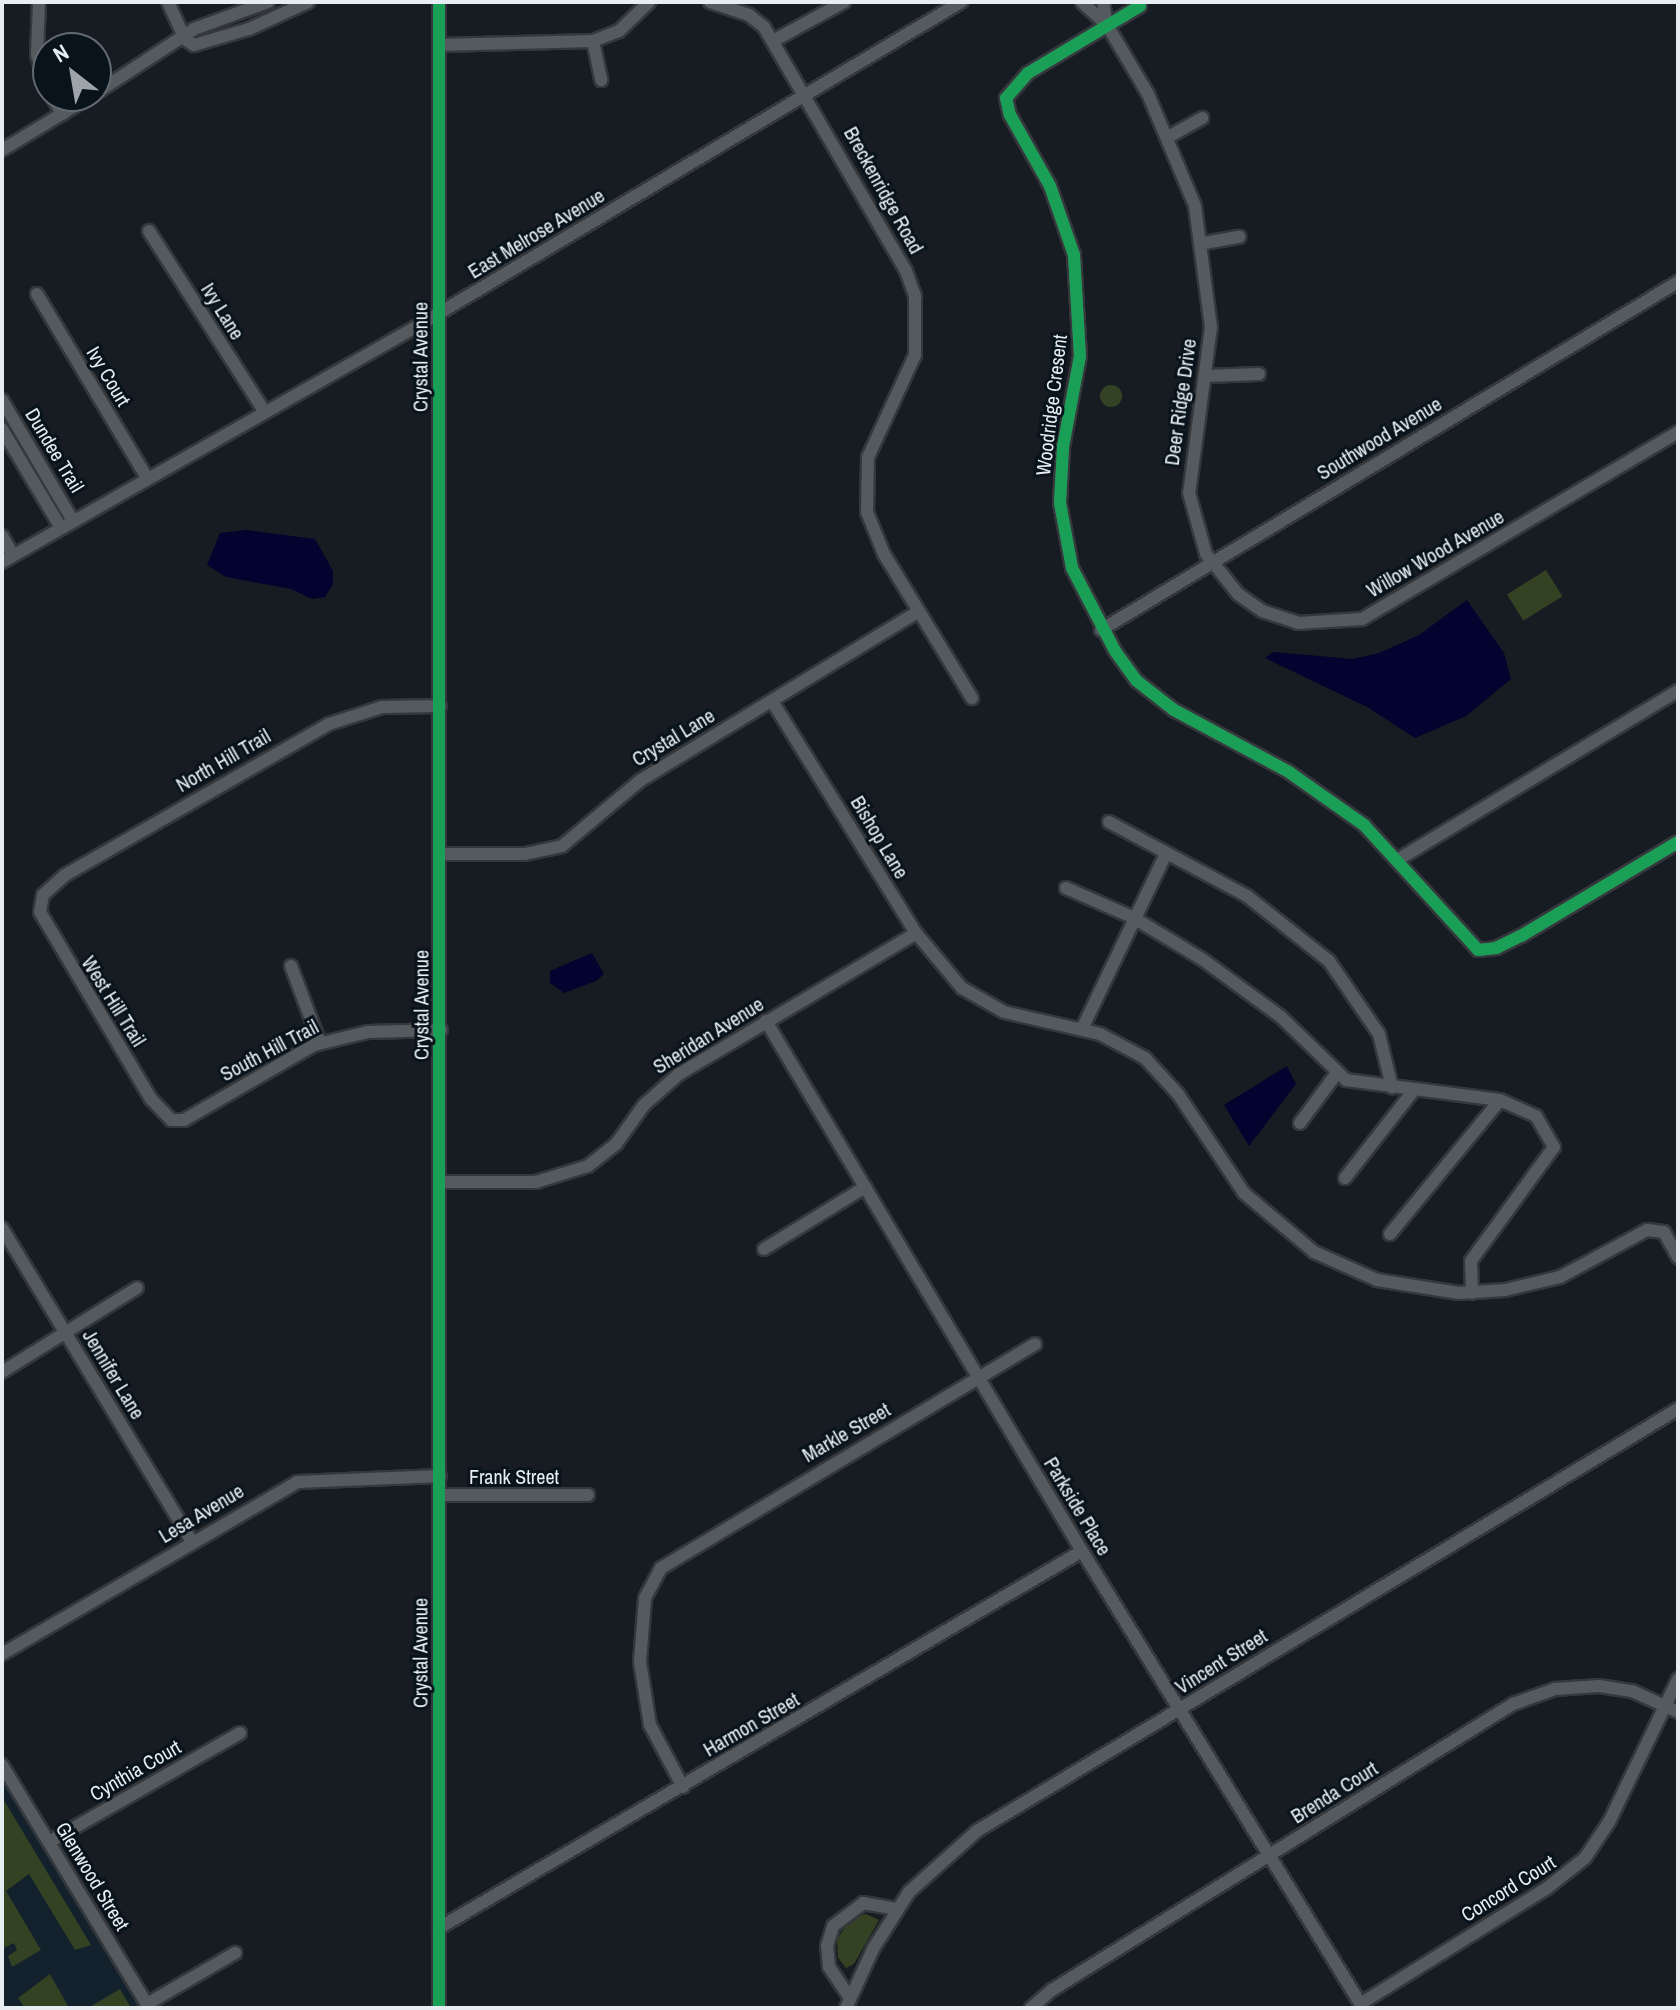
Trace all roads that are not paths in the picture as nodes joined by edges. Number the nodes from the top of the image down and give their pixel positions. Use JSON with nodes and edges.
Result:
{"nodes":[{"id":1,"x":39,"y":2,"type":"edge"},
{"id":2,"x":168,"y":2,"type":"edge"},
{"id":3,"x":268,"y":2,"type":"edge"},
{"id":4,"x":307,"y":2,"type":"edge"},
{"id":5,"x":439,"y":2,"type":"edge"},
{"id":6,"x":649,"y":2,"type":"edge"},
{"id":7,"x":710,"y":2,"type":"edge"},
{"id":8,"x":844,"y":2,"type":"edge"},
{"id":9,"x":961,"y":2,"type":"edge"},
{"id":10,"x":1082,"y":2,"type":"edge"},
{"id":11,"x":1103,"y":2,"type":"edge"},
{"id":12,"x":1140,"y":6,"type":"dead end"},
{"id":13,"x":1107,"y":25,"type":"junction"},
{"id":14,"x":38,"y":32,"type":"edge"},
{"id":15,"x":185,"y":39,"type":"junction"},
{"id":16,"x":593,"y":41,"type":"junction"},
{"id":17,"x":773,"y":41,"type":"junction"},
{"id":18,"x":439,"y":45,"type":"junction"},
{"id":19,"x":601,"y":80,"type":"dead end"},
{"id":20,"x":112,"y":84,"type":"edge"},
{"id":21,"x":805,"y":95,"type":"junction"},
{"id":22,"x":65,"y":112,"type":"edge"},
{"id":23,"x":62,"y":114,"type":"joint"},
{"id":24,"x":1202,"y":118,"type":"dead end"},
{"id":25,"x":1170,"y":136,"type":"junction"},
{"id":26,"x":2,"y":150,"type":"edge"},
{"id":27,"x":149,"y":231,"type":"dead end"},
{"id":28,"x":1239,"y":237,"type":"dead end"},
{"id":29,"x":1204,"y":243,"type":"junction"},
{"id":30,"x":1678,"y":282,"type":"edge"},
{"id":31,"x":37,"y":294,"type":"dead end"},
{"id":32,"x":440,"y":313,"type":"junction"},
{"id":33,"x":1259,"y":374,"type":"dead end"},
{"id":34,"x":1206,"y":376,"type":"junction"},
{"id":35,"x":2,"y":400,"type":"edge"},
{"id":36,"x":264,"y":411,"type":"junction"},
{"id":37,"x":2,"y":429,"type":"edge"},
{"id":38,"x":1678,"y":432,"type":"edge"},
{"id":39,"x":147,"y":478,"type":"junction"},
{"id":40,"x":73,"y":521,"type":"junction"},
{"id":41,"x":61,"y":528,"type":"junction"},
{"id":42,"x":2,"y":536,"type":"edge"},
{"id":43,"x":8,"y":559,"type":"edge"},
{"id":44,"x":1211,"y":563,"type":"junction"},
{"id":45,"x":919,"y":611,"type":"junction"},
{"id":46,"x":1101,"y":630,"type":"junction"},
{"id":47,"x":1678,"y":691,"type":"edge"},
{"id":48,"x":972,"y":698,"type":"dead end"},
{"id":49,"x":772,"y":701,"type":"junction"},
{"id":50,"x":440,"y":706,"type":"junction"},
{"id":51,"x":1109,"y":822,"type":"dead end"},
{"id":52,"x":1678,"y":842,"type":"edge"},
{"id":53,"x":441,"y":854,"type":"junction"},
{"id":54,"x":1166,"y":854,"type":"junction"},
{"id":55,"x":1399,"y":859,"type":"junction"},
{"id":56,"x":1066,"y":888,"type":"dead end"},
{"id":57,"x":43,"y":895,"type":"joint"},
{"id":58,"x":1134,"y":918,"type":"junction"},
{"id":59,"x":916,"y":933,"type":"junction"},
{"id":60,"x":291,"y":966,"type":"dead end"},
{"id":61,"x":766,"y":1021,"type":"junction"},
{"id":62,"x":1082,"y":1029,"type":"junction"},
{"id":63,"x":441,"y":1030,"type":"junction"},
{"id":64,"x":320,"y":1043,"type":"junction"},
{"id":65,"x":1336,"y":1074,"type":"junction"},
{"id":66,"x":1392,"y":1087,"type":"junction"},
{"id":67,"x":1414,"y":1090,"type":"junction"},
{"id":68,"x":1500,"y":1100,"type":"junction"},
{"id":69,"x":171,"y":1120,"type":"joint"},
{"id":70,"x":1300,"y":1123,"type":"dead end"},
{"id":71,"x":1345,"y":1178,"type":"dead end"},
{"id":72,"x":441,"y":1182,"type":"junction"},
{"id":73,"x":865,"y":1187,"type":"junction"},
{"id":74,"x":2,"y":1228,"type":"edge"},
{"id":75,"x":1390,"y":1234,"type":"dead end"},
{"id":76,"x":764,"y":1249,"type":"dead end"},
{"id":77,"x":1678,"y":1257,"type":"edge"},
{"id":78,"x":137,"y":1288,"type":"dead end"},
{"id":79,"x":1472,"y":1293,"type":"junction"},
{"id":80,"x":66,"y":1333,"type":"junction"},
{"id":81,"x":1035,"y":1344,"type":"dead end"},
{"id":82,"x":2,"y":1372,"type":"edge"},
{"id":83,"x":979,"y":1377,"type":"junction"},
{"id":84,"x":1678,"y":1409,"type":"edge"},
{"id":85,"x":440,"y":1476,"type":"junction"},
{"id":86,"x":440,"y":1495,"type":"junction"},
{"id":87,"x":588,"y":1495,"type":"dead end"},
{"id":88,"x":192,"y":1542,"type":"junction"},
{"id":89,"x":1082,"y":1551,"type":"junction"},
{"id":90,"x":2,"y":1654,"type":"edge"},
{"id":91,"x":1678,"y":1679,"type":"edge"},
{"id":92,"x":1665,"y":1706,"type":"junction"},
{"id":93,"x":1180,"y":1710,"type":"junction"},
{"id":94,"x":1678,"y":1712,"type":"edge"},
{"id":95,"x":240,"y":1733,"type":"dead end"},
{"id":96,"x":2,"y":1765,"type":"edge"},
{"id":97,"x":683,"y":1787,"type":"junction"},
{"id":98,"x":49,"y":1842,"type":"junction"},
{"id":99,"x":1268,"y":1856,"type":"junction"},
{"id":100,"x":897,"y":1909,"type":"junction"},
{"id":101,"x":439,"y":1928,"type":"junction"},
{"id":102,"x":235,"y":1953,"type":"dead end"},
{"id":103,"x":848,"y":2003,"type":"edge"},
{"id":104,"x":148,"y":2006,"type":"edge"},
{"id":105,"x":1362,"y":2006,"type":"edge"},
{"id":106,"x":439,"y":2008,"type":"edge"},
{"id":107,"x":1031,"y":2008,"type":"edge"}],
"edges":[{"from":1,"to":14,"type":"street"},
{"from":2,"to":15,"type":"street"},
{"from":3,"to":15,"type":"street"},
{"from":4,"to":15,"type":"street"},
{"from":5,"to":18,"type":"street","name":"Crystal Avenue"},
{"from":6,"to":16,"type":"street"},
{"from":7,"to":17,"type":"street","name":"Breckenridge Road"},
{"from":8,"to":17,"type":"street"},
{"from":9,"to":21,"type":"street","name":"East Melrose Avenue"},
{"from":10,"to":13,"type":"street","name":"Deer Ridge Drive"},
{"from":11,"to":13,"type":"street","name":"Deer Ridge Drive"},
{"from":12,"to":13,"type":"street"},
{"from":13,"to":25,"type":"street","name":"Deer Ridge Drive"},
{"from":13,"to":46,"type":"street","name":"Woodridge Cresent"},
{"from":15,"to":20,"type":"street"},
{"from":16,"to":18,"type":"street"},
{"from":16,"to":19,"type":"street"},
{"from":17,"to":21,"type":"street","name":"Breckenridge Road"},
{"from":18,"to":32,"type":"street","name":"Crystal Avenue"},
{"from":21,"to":32,"type":"street","name":"East Melrose Avenue"},
{"from":21,"to":45,"type":"street","name":"Breckenridge Road"},
{"from":22,"to":23,"type":"street"},
{"from":23,"to":26,"type":"street"},
{"from":24,"to":25,"type":"street"},
{"from":25,"to":29,"type":"street","name":"Deer Ridge Drive"},
{"from":27,"to":36,"type":"street","name":"Ivy Lane"},
{"from":28,"to":29,"type":"street"},
{"from":29,"to":34,"type":"street","name":"Deer Ridge Drive"},
{"from":30,"to":44,"type":"street","name":"Southwood Avenue"},
{"from":31,"to":39,"type":"street","name":"Ivy Court"},
{"from":32,"to":36,"type":"street","name":"East Melrose Avenue"},
{"from":32,"to":50,"type":"street","name":"Crystal Avenue"},
{"from":33,"to":34,"type":"street"},
{"from":34,"to":44,"type":"street","name":"Deer Ridge Drive"},
{"from":35,"to":40,"type":"street","name":"Dundee Trail"},
{"from":36,"to":39,"type":"street","name":"East Melrose Avenue"},
{"from":37,"to":41,"type":"street","name":"Dundee Trail"},
{"from":38,"to":44,"type":"street","name":"Willow Wood Avenue"},
{"from":39,"to":40,"type":"street","name":"East Melrose Avenue"},
{"from":40,"to":41,"type":"street","name":"East Melrose Avenue"},
{"from":41,"to":43,"type":"street","name":"East Melrose Avenue"},
{"from":42,"to":43,"type":"street"},
{"from":44,"to":46,"type":"street","name":"Southwood Avenue"},
{"from":45,"to":48,"type":"street","name":"Breckenridge Road"},
{"from":45,"to":49,"type":"street","name":"Crystal Lane"},
{"from":46,"to":55,"type":"street","name":"Woodridge Cresent"},
{"from":47,"to":55,"type":"street"},
{"from":49,"to":53,"type":"street","name":"Crystal Lane"},
{"from":49,"to":59,"type":"street","name":"Bishop Lane"},
{"from":50,"to":53,"type":"street","name":"Crystal Avenue"},
{"from":50,"to":57,"type":"street","name":"North Hill Trail"},
{"from":51,"to":54,"type":"street"},
{"from":52,"to":55,"type":"street","name":"Woodridge Cresent"},
{"from":53,"to":63,"type":"street","name":"Crystal Avenue"},
{"from":54,"to":58,"type":"street"},
{"from":54,"to":66,"type":"street"},
{"from":56,"to":58,"type":"street"},
{"from":57,"to":69,"type":"street","name":"West Hill Trail"},
{"from":58,"to":62,"type":"street"},
{"from":58,"to":65,"type":"street"},
{"from":59,"to":61,"type":"street","name":"Sheridan Avenue"},
{"from":59,"to":62,"type":"street","name":"Bishop Lane"},
{"from":60,"to":64,"type":"street"},
{"from":61,"to":72,"type":"street","name":"Sheridan Avenue"},
{"from":61,"to":73,"type":"street","name":"Parkside Place"},
{"from":62,"to":79,"type":"street"},
{"from":63,"to":64,"type":"street","name":"South Hill Trail"},
{"from":63,"to":72,"type":"street","name":"Crystal Avenue"},
{"from":64,"to":69,"type":"street","name":"South Hill Trail"},
{"from":65,"to":66,"type":"street"},
{"from":65,"to":70,"type":"street"},
{"from":66,"to":67,"type":"street"},
{"from":67,"to":68,"type":"street"},
{"from":67,"to":71,"type":"street"},
{"from":68,"to":75,"type":"street"},
{"from":68,"to":79,"type":"street"},
{"from":72,"to":85,"type":"street","name":"Crystal Avenue"},
{"from":73,"to":76,"type":"street"},
{"from":73,"to":83,"type":"street","name":"Parkside Place"},
{"from":74,"to":80,"type":"street","name":"Jennifer Lane"},
{"from":77,"to":79,"type":"street"},
{"from":78,"to":80,"type":"street"},
{"from":80,"to":82,"type":"street"},
{"from":80,"to":88,"type":"street","name":"Jennifer Lane"},
{"from":81,"to":83,"type":"street","name":"Markle Street"},
{"from":83,"to":89,"type":"street","name":"Parkside Place"},
{"from":83,"to":97,"type":"street","name":"Markle Street"},
{"from":84,"to":93,"type":"street","name":"Vincent Street"},
{"from":85,"to":86,"type":"street","name":"Crystal Avenue"},
{"from":85,"to":88,"type":"street","name":"Lesa Avenue"},
{"from":86,"to":87,"type":"street","name":"Frank Street"},
{"from":86,"to":101,"type":"street","name":"Crystal Avenue"},
{"from":88,"to":90,"type":"street","name":"Lesa Avenue"},
{"from":89,"to":93,"type":"street","name":"Parkside Place"},
{"from":89,"to":97,"type":"street","name":"Harmon Street"},
{"from":91,"to":92,"type":"street","name":"Concord Court"},
{"from":92,"to":94,"type":"street","name":"Brenda Court"},
{"from":92,"to":99,"type":"street","name":"Brenda Court"},
{"from":92,"to":105,"type":"street","name":"Concord Court"},
{"from":93,"to":99,"type":"street","name":"Parkside Place"},
{"from":93,"to":100,"type":"street","name":"Vincent Street"},
{"from":95,"to":98,"type":"street","name":"Cynthia Court"},
{"from":96,"to":98,"type":"street","name":"Glenwood Street"},
{"from":97,"to":101,"type":"street","name":"Harmon Street"},
{"from":98,"to":104,"type":"street","name":"Glenwood Street"},
{"from":99,"to":105,"type":"street","name":"Parkside Place"},
{"from":99,"to":107,"type":"street","name":"Brenda Court"},
{"from":100,"to":103,"type":"street","name":"Vincent Street"},
{"from":100,"to":103,"type":"street"},
{"from":101,"to":106,"type":"street","name":"Crystal Avenue"},
{"from":102,"to":104,"type":"street"}]}
